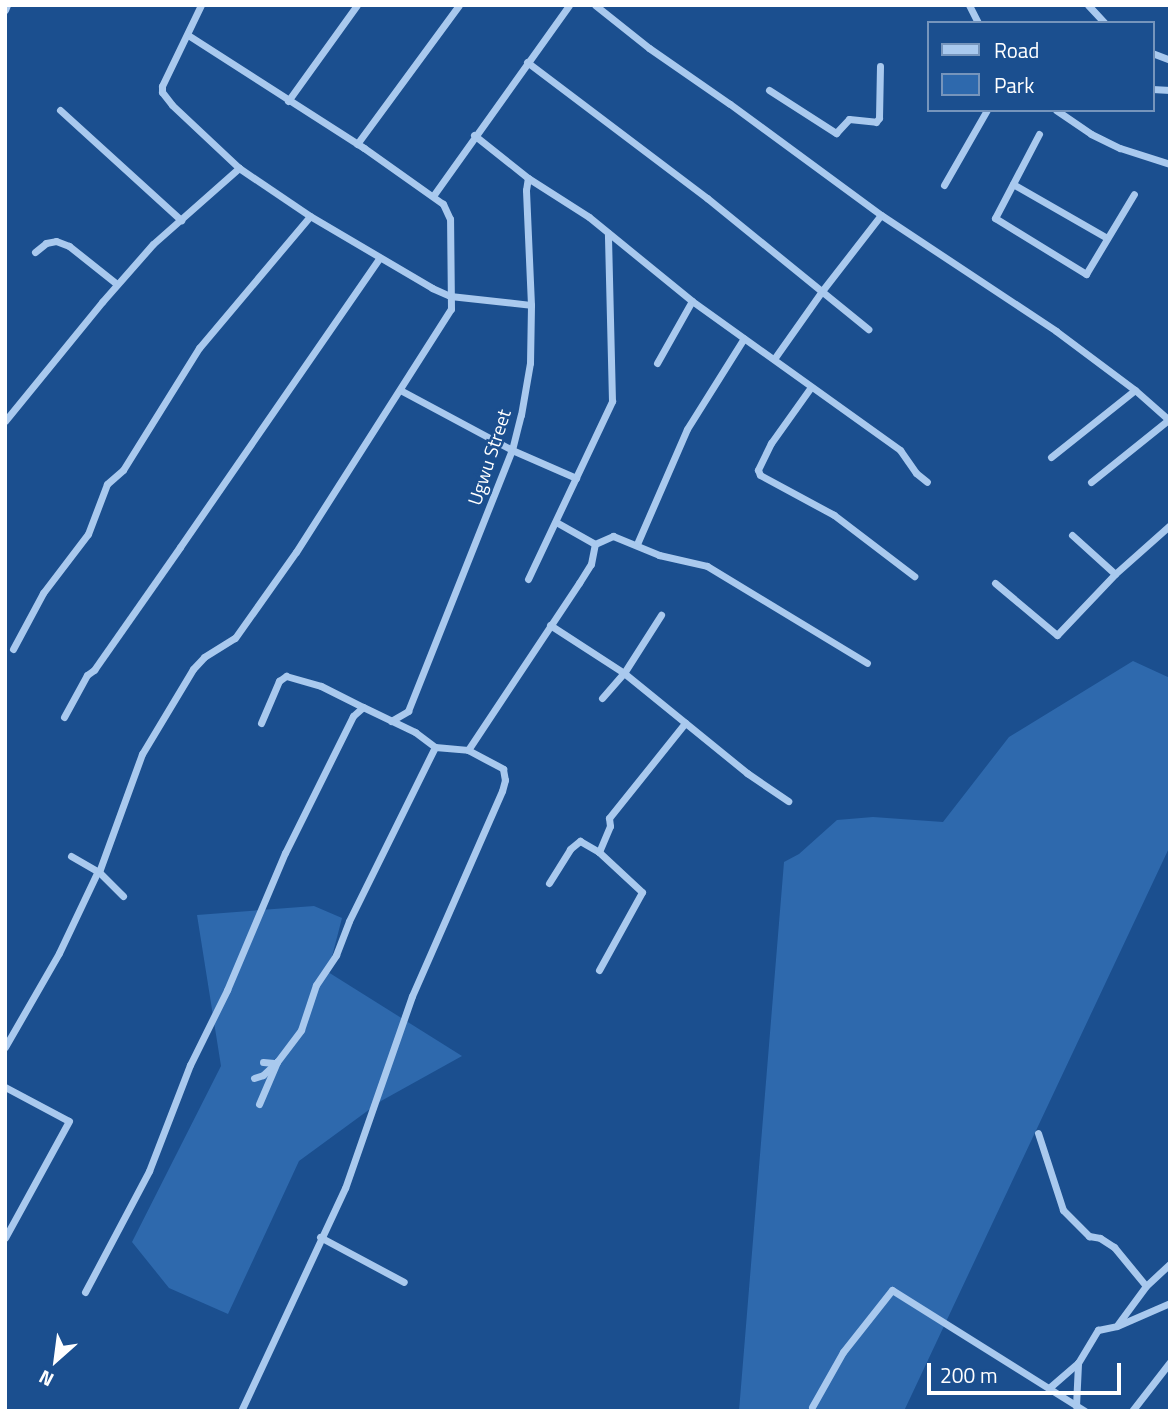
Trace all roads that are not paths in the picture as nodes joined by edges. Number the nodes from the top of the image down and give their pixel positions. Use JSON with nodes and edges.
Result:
{"nodes":[{"id":1,"x":201,"y":5,"type":"edge"},
{"id":2,"x":358,"y":5,"type":"edge"},
{"id":3,"x":459,"y":5,"type":"edge"},
{"id":4,"x":569,"y":5,"type":"edge"},
{"id":5,"x":595,"y":5,"type":"edge"},
{"id":6,"x":969,"y":5,"type":"edge"},
{"id":7,"x":1088,"y":5,"type":"edge"},
{"id":8,"x":977,"y":21,"type":"edge"},
{"id":9,"x":1103,"y":21,"type":"edge"},
{"id":10,"x":188,"y":35,"type":"junction"},
{"id":11,"x":527,"y":62,"type":"junction"},
{"id":12,"x":880,"y":66,"type":"dead end"},
{"id":13,"x":769,"y":90,"type":"dead end"},
{"id":14,"x":288,"y":101,"type":"junction"},
{"id":15,"x":60,"y":110,"type":"dead end"},
{"id":16,"x":986,"y":112,"type":"edge"},
{"id":17,"x":1059,"y":112,"type":"edge"},
{"id":18,"x":1039,"y":134,"type":"dead end"},
{"id":19,"x":474,"y":135,"type":"junction"},
{"id":20,"x":358,"y":145,"type":"junction"},
{"id":21,"x":1170,"y":164,"type":"edge"},
{"id":22,"x":239,"y":168,"type":"junction"},
{"id":23,"x":528,"y":178,"type":"junction"},
{"id":24,"x":1013,"y":184,"type":"junction"},
{"id":25,"x":944,"y":185,"type":"dead end"},
{"id":26,"x":1134,"y":194,"type":"dead end"},
{"id":27,"x":433,"y":195,"type":"junction"},
{"id":28,"x":881,"y":215,"type":"junction"},
{"id":29,"x":310,"y":216,"type":"junction"},
{"id":30,"x":181,"y":220,"type":"junction"},
{"id":31,"x":608,"y":233,"type":"junction"},
{"id":32,"x":1107,"y":239,"type":"junction"},
{"id":33,"x":35,"y":252,"type":"dead end"},
{"id":34,"x":379,"y":259,"type":"junction"},
{"id":35,"x":117,"y":284,"type":"junction"},
{"id":36,"x":821,"y":290,"type":"junction"},
{"id":37,"x":450,"y":296,"type":"junction"},
{"id":38,"x":692,"y":301,"type":"junction"},
{"id":39,"x":531,"y":305,"type":"junction"},
{"id":40,"x":868,"y":329,"type":"dead end"},
{"id":41,"x":744,"y":338,"type":"junction"},
{"id":42,"x":774,"y":359,"type":"junction"},
{"id":43,"x":657,"y":363,"type":"dead end"},
{"id":44,"x":811,"y":387,"type":"junction"},
{"id":45,"x":1135,"y":390,"type":"junction"},
{"id":46,"x":402,"y":391,"type":"junction"},
{"id":47,"x":5,"y":421,"type":"edge"},
{"id":48,"x":1169,"y":421,"type":"edge"},
{"id":49,"x":512,"y":450,"type":"junction"},
{"id":50,"x":1051,"y":457,"type":"dead end"},
{"id":51,"x":576,"y":478,"type":"junction"},
{"id":52,"x":927,"y":482,"type":"dead end"},
{"id":53,"x":1091,"y":482,"type":"dead end"},
{"id":54,"x":556,"y":522,"type":"junction"},
{"id":55,"x":1170,"y":525,"type":"edge"},
{"id":56,"x":1072,"y":535,"type":"dead end"},
{"id":57,"x":596,"y":544,"type":"junction"},
{"id":58,"x":637,"y":544,"type":"junction"},
{"id":59,"x":1115,"y":573,"type":"junction"},
{"id":60,"x":914,"y":576,"type":"dead end"},
{"id":61,"x":528,"y":579,"type":"dead end"},
{"id":62,"x":995,"y":583,"type":"dead end"},
{"id":63,"x":661,"y":615,"type":"dead end"},
{"id":64,"x":550,"y":625,"type":"junction"},
{"id":65,"x":13,"y":649,"type":"dead end"},
{"id":66,"x":867,"y":663,"type":"dead end"},
{"id":67,"x":624,"y":673,"type":"junction"},
{"id":68,"x":602,"y":698,"type":"dead end"},
{"id":69,"x":363,"y":707,"type":"junction"},
{"id":70,"x":64,"y":717,"type":"dead end"},
{"id":71,"x":391,"y":721,"type":"junction"},
{"id":72,"x":261,"y":723,"type":"dead end"},
{"id":73,"x":685,"y":723,"type":"junction"},
{"id":74,"x":435,"y":747,"type":"junction"},
{"id":75,"x":468,"y":750,"type":"junction"},
{"id":76,"x":788,"y":801,"type":"dead end"},
{"id":77,"x":599,"y":852,"type":"junction"},
{"id":78,"x":71,"y":856,"type":"dead end"},
{"id":79,"x":99,"y":872,"type":"junction"},
{"id":80,"x":548,"y":883,"type":"dead end"},
{"id":81,"x":123,"y":896,"type":"dead end"},
{"id":82,"x":599,"y":970,"type":"dead end"},
{"id":83,"x":5,"y":1046,"type":"edge"},
{"id":84,"x":263,"y":1062,"type":"dead end"},
{"id":85,"x":276,"y":1063,"type":"junction"},
{"id":86,"x":254,"y":1078,"type":"dead end"},
{"id":87,"x":5,"y":1087,"type":"edge"},
{"id":88,"x":259,"y":1104,"type":"dead end"},
{"id":89,"x":1038,"y":1133,"type":"dead end"},
{"id":90,"x":320,"y":1237,"type":"junction"},
{"id":91,"x":5,"y":1238,"type":"edge"},
{"id":92,"x":1170,"y":1264,"type":"edge"},
{"id":93,"x":404,"y":1282,"type":"dead end"},
{"id":94,"x":1146,"y":1286,"type":"junction"},
{"id":95,"x":85,"y":1292,"type":"dead end"},
{"id":96,"x":1170,"y":1303,"type":"edge"},
{"id":97,"x":1117,"y":1326,"type":"junction"},
{"id":98,"x":1170,"y":1362,"type":"edge"},
{"id":99,"x":1078,"y":1363,"type":"junction"},
{"id":100,"x":1049,"y":1388,"type":"junction"},
{"id":101,"x":1076,"y":1406,"type":"junction"},
{"id":102,"x":812,"y":1407,"type":"dead end"},
{"id":103,"x":241,"y":1411,"type":"edge"},
{"id":104,"x":1086,"y":1411,"type":"edge"},
{"id":105,"x":1132,"y":1411,"type":"edge"}],
"edges":[{"from":1,"to":10,"type":"street"},
{"from":2,"to":14,"type":"street"},
{"from":3,"to":20,"type":"street"},
{"from":4,"to":11,"type":"street"},
{"from":5,"to":28,"type":"street"},
{"from":6,"to":8,"type":"street"},
{"from":7,"to":9,"type":"street"},
{"from":10,"to":14,"type":"street"},
{"from":10,"to":22,"type":"street"},
{"from":11,"to":19,"type":"street"},
{"from":11,"to":36,"type":"street"},
{"from":12,"to":13,"type":"street"},
{"from":14,"to":20,"type":"street"},
{"from":15,"to":30,"type":"street"},
{"from":16,"to":25,"type":"street"},
{"from":17,"to":21,"type":"street"},
{"from":18,"to":24,"type":"street"},
{"from":19,"to":23,"type":"street"},
{"from":19,"to":27,"type":"street"},
{"from":20,"to":27,"type":"street"},
{"from":22,"to":29,"type":"street"},
{"from":22,"to":30,"type":"street"},
{"from":23,"to":31,"type":"street"},
{"from":23,"to":39,"type":"street","name":"Ugwu Street"},
{"from":24,"to":32,"type":"street"},
{"from":24,"to":32,"type":"street"},
{"from":26,"to":32,"type":"street"},
{"from":27,"to":37,"type":"street"},
{"from":28,"to":36,"type":"street"},
{"from":28,"to":45,"type":"street"},
{"from":29,"to":34,"type":"street"},
{"from":29,"to":65,"type":"street"},
{"from":30,"to":35,"type":"street"},
{"from":31,"to":38,"type":"street"},
{"from":31,"to":51,"type":"street"},
{"from":33,"to":35,"type":"street"},
{"from":34,"to":37,"type":"street"},
{"from":34,"to":70,"type":"street"},
{"from":35,"to":47,"type":"street"},
{"from":36,"to":40,"type":"street"},
{"from":36,"to":42,"type":"street"},
{"from":37,"to":39,"type":"street"},
{"from":37,"to":46,"type":"street"},
{"from":38,"to":41,"type":"street"},
{"from":38,"to":43,"type":"street"},
{"from":39,"to":49,"type":"street","name":"Ugwu Street"},
{"from":41,"to":42,"type":"street"},
{"from":41,"to":58,"type":"street"},
{"from":42,"to":44,"type":"street"},
{"from":44,"to":52,"type":"street"},
{"from":44,"to":60,"type":"street"},
{"from":45,"to":48,"type":"street"},
{"from":45,"to":50,"type":"street"},
{"from":46,"to":49,"type":"street"},
{"from":46,"to":79,"type":"street"},
{"from":48,"to":53,"type":"street"},
{"from":49,"to":51,"type":"street"},
{"from":49,"to":71,"type":"street","name":"Ugwu Street"},
{"from":51,"to":54,"type":"street"},
{"from":54,"to":57,"type":"street"},
{"from":54,"to":61,"type":"street"},
{"from":55,"to":59,"type":"street"},
{"from":56,"to":59,"type":"street"},
{"from":57,"to":58,"type":"street"},
{"from":57,"to":64,"type":"street"},
{"from":58,"to":66,"type":"street"},
{"from":59,"to":62,"type":"street"},
{"from":63,"to":67,"type":"street"},
{"from":64,"to":67,"type":"street"},
{"from":64,"to":75,"type":"street"},
{"from":67,"to":68,"type":"street"},
{"from":67,"to":73,"type":"street"},
{"from":69,"to":71,"type":"street"},
{"from":69,"to":72,"type":"street"},
{"from":69,"to":95,"type":"street"},
{"from":71,"to":74,"type":"street"},
{"from":73,"to":76,"type":"street"},
{"from":73,"to":77,"type":"street"},
{"from":74,"to":75,"type":"street"},
{"from":74,"to":85,"type":"street"},
{"from":75,"to":90,"type":"street"},
{"from":77,"to":80,"type":"street"},
{"from":77,"to":82,"type":"street"},
{"from":78,"to":79,"type":"street"},
{"from":79,"to":81,"type":"street"},
{"from":79,"to":83,"type":"street"},
{"from":84,"to":85,"type":"street"},
{"from":85,"to":86,"type":"street"},
{"from":85,"to":88,"type":"street"},
{"from":87,"to":91,"type":"street"},
{"from":89,"to":94,"type":"street"},
{"from":90,"to":93,"type":"street"},
{"from":90,"to":103,"type":"street"},
{"from":92,"to":94,"type":"street"},
{"from":94,"to":97,"type":"street"},
{"from":96,"to":97,"type":"street"},
{"from":97,"to":99,"type":"street"},
{"from":98,"to":105,"type":"street"},
{"from":99,"to":100,"type":"street"},
{"from":99,"to":101,"type":"street"},
{"from":100,"to":101,"type":"street"},
{"from":100,"to":102,"type":"street"},
{"from":101,"to":104,"type":"street"}]}
